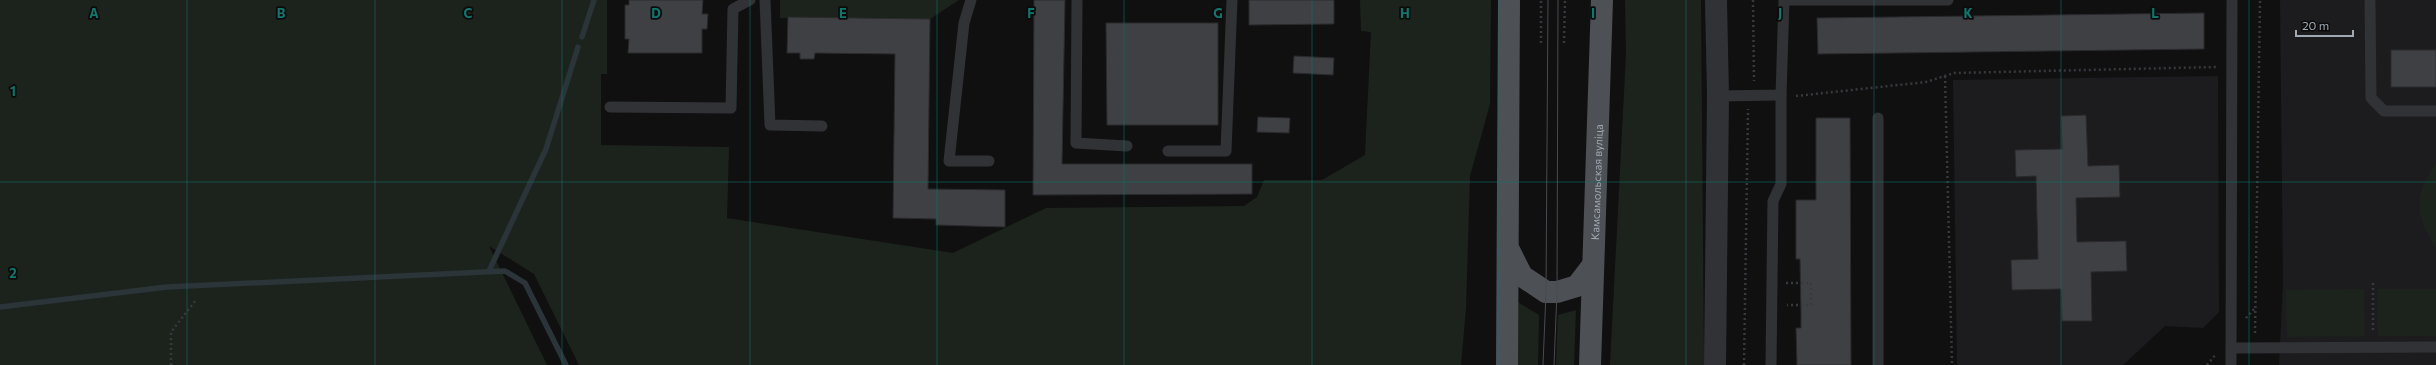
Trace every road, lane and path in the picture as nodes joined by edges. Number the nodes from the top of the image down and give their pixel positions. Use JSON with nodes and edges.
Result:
{"nodes":[{"id":1,"x":750,"y":0,"type":"edge"},
{"id":2,"x":765,"y":0,"type":"edge"},
{"id":3,"x":971,"y":0,"type":"edge"},
{"id":4,"x":1077,"y":0,"type":"edge"},
{"id":5,"x":1232,"y":0,"type":"edge"},
{"id":6,"x":1509,"y":0,"type":"edge"},
{"id":7,"x":1541,"y":0,"type":"edge"},
{"id":8,"x":1565,"y":0,"type":"edge"},
{"id":9,"x":1602,"y":0,"type":"edge"},
{"id":10,"x":1716,"y":0,"type":"edge"},
{"id":11,"x":1753,"y":0,"type":"edge"},
{"id":12,"x":1948,"y":0,"type":"edge"},
{"id":13,"x":2232,"y":0,"type":"edge"},
{"id":14,"x":2260,"y":0,"type":"edge"},
{"id":15,"x":2370,"y":0,"type":"edge"},
{"id":16,"x":1853,"y":1,"type":"edge"},
{"id":17,"x":1541,"y":43,"type":"dead end"},
{"id":18,"x":1564,"y":43,"type":"dead end"},
{"id":19,"x":2232,"y":67,"type":"junction"},
{"id":20,"x":1945,"y":76,"type":"junction"},
{"id":21,"x":1718,"y":96,"type":"junction"},
{"id":22,"x":1754,"y":96,"type":"junction"},
{"id":23,"x":1781,"y":96,"type":"junction"},
{"id":24,"x":610,"y":107,"type":"dead end"},
{"id":25,"x":2436,"y":111,"type":"edge"},
{"id":26,"x":1878,"y":118,"type":"dead end"},
{"id":27,"x":822,"y":126,"type":"dead end"},
{"id":28,"x":1127,"y":146,"type":"dead end"},
{"id":29,"x":1168,"y":151,"type":"dead end"},
{"id":30,"x":990,"y":161,"type":"dead end"},
{"id":31,"x":1510,"y":251,"type":"junction"},
{"id":32,"x":1593,"y":265,"type":"junction"},
{"id":33,"x":1800,"y":283,"type":"dead end"},
{"id":34,"x":2373,"y":283,"type":"dead end"},
{"id":35,"x":196,"y":300,"type":"dead end"},
{"id":36,"x":1800,"y":305,"type":"dead end"},
{"id":37,"x":2254,"y":347,"type":"junction"},
{"id":38,"x":2373,"y":347,"type":"junction"},
{"id":39,"x":2436,"y":347,"type":"edge"},
{"id":40,"x":2232,"y":348,"type":"junction"},
{"id":41,"x":171,"y":365,"type":"edge"},
{"id":42,"x":1507,"y":365,"type":"edge"},
{"id":43,"x":1590,"y":365,"type":"edge"},
{"id":44,"x":1715,"y":365,"type":"edge"},
{"id":45,"x":1744,"y":365,"type":"edge"},
{"id":46,"x":1772,"y":365,"type":"edge"},
{"id":47,"x":1878,"y":365,"type":"edge"},
{"id":48,"x":1952,"y":365,"type":"edge"},
{"id":49,"x":2232,"y":365,"type":"edge"}],
"edges":[{"from":1,"to":24,"type":"lane"},
{"from":2,"to":27,"type":"lane"},
{"from":3,"to":30,"type":"lane"},
{"from":4,"to":28,"type":"lane"},
{"from":5,"to":29,"type":"lane"},
{"from":6,"to":31,"type":"main road"},
{"from":7,"to":17,"type":"path"},
{"from":8,"to":18,"type":"path"},
{"from":9,"to":32,"type":"main road","name":"Камсамольская вуліца"},
{"from":10,"to":21,"type":"street"},
{"from":11,"to":22,"type":"path"},
{"from":12,"to":16,"type":"lane"},
{"from":13,"to":19,"type":"lane"},
{"from":14,"to":37,"type":"path"},
{"from":15,"to":25,"type":"lane"},
{"from":16,"to":23,"type":"lane"},
{"from":19,"to":20,"type":"path"},
{"from":19,"to":40,"type":"lane"},
{"from":20,"to":23,"type":"path"},
{"from":20,"to":48,"type":"path"},
{"from":21,"to":22,"type":"lane"},
{"from":21,"to":44,"type":"street"},
{"from":22,"to":23,"type":"lane"},
{"from":22,"to":45,"type":"path"},
{"from":23,"to":46,"type":"lane"},
{"from":26,"to":47,"type":"lane"},
{"from":31,"to":32,"type":"main road"},
{"from":31,"to":42,"type":"main road"},
{"from":32,"to":43,"type":"main road","name":"Камсамольская вуліца"},
{"from":33,"to":36,"type":"path"},
{"from":34,"to":38,"type":"path"},
{"from":35,"to":41,"type":"path"},
{"from":37,"to":38,"type":"lane"},
{"from":37,"to":40,"type":"lane"},
{"from":38,"to":39,"type":"lane"},
{"from":40,"to":49,"type":"lane"}]}
